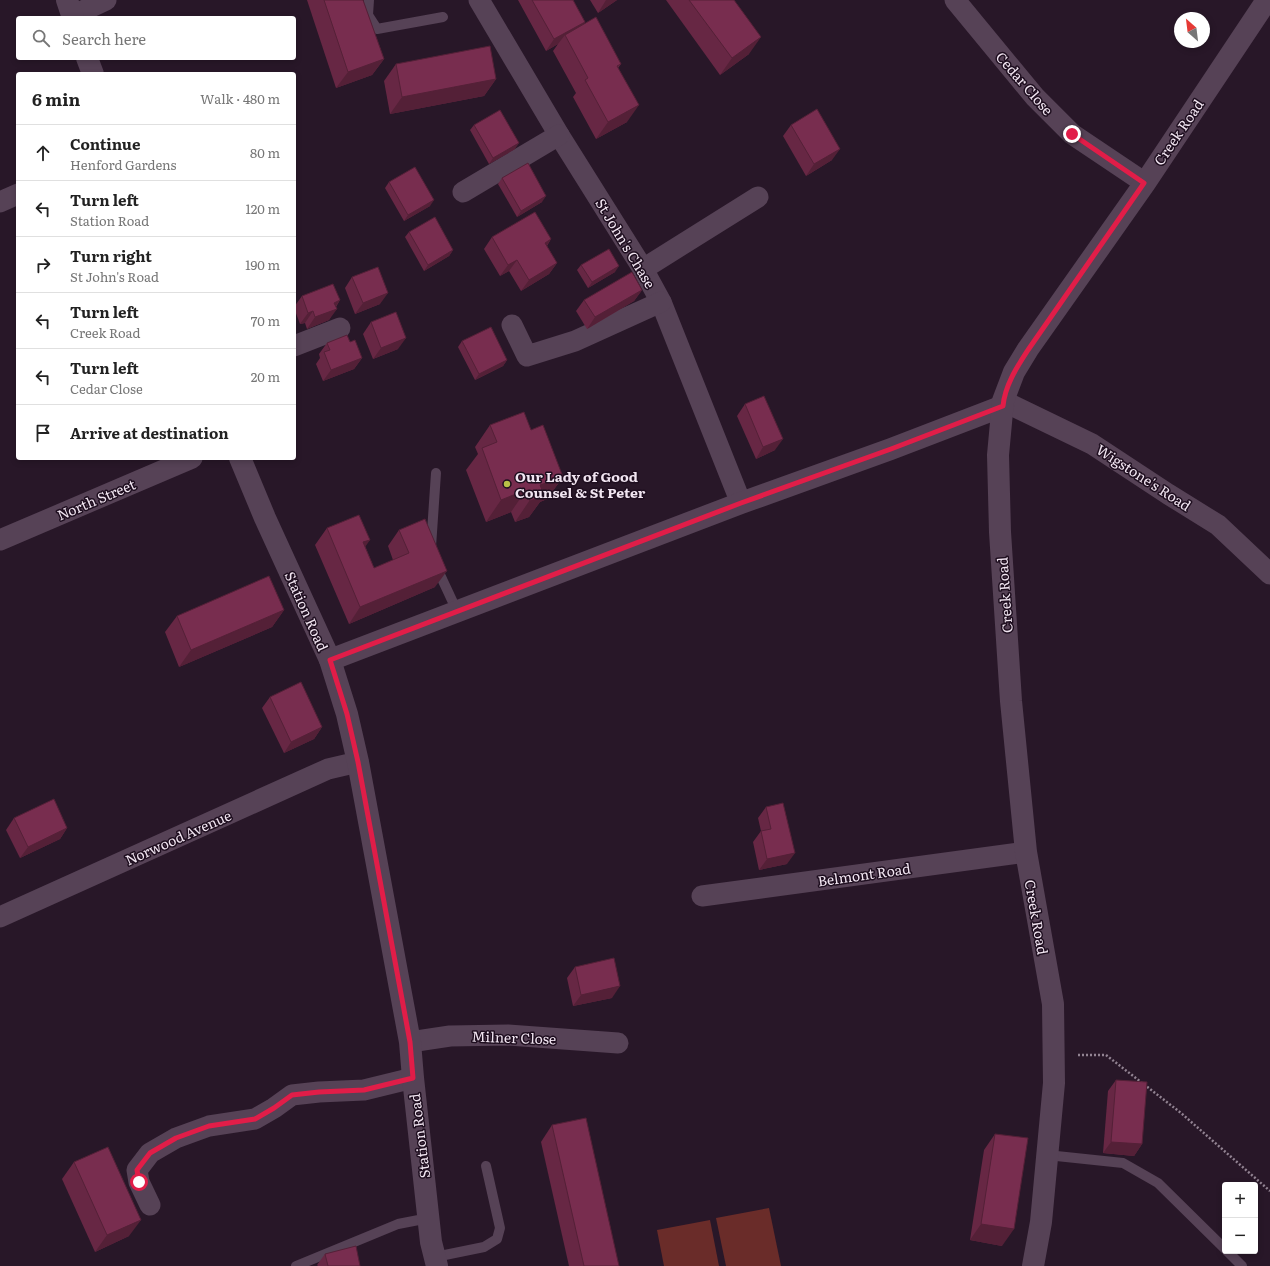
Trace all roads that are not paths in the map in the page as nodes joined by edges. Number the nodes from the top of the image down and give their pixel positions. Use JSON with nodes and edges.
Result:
{"nodes":[{"id":1,"x":106,"y":0,"type":"edge"},
{"id":2,"x":369,"y":0,"type":"edge"},
{"id":3,"x":478,"y":0,"type":"edge"},
{"id":4,"x":955,"y":0,"type":"edge"},
{"id":5,"x":1267,"y":0,"type":"edge"},
{"id":6,"x":71,"y":11,"type":"edge"},
{"id":7,"x":443,"y":17,"type":"dead end"},
{"id":8,"x":88,"y":60,"type":"edge"},
{"id":9,"x":92,"y":72,"type":"edge"},
{"id":10,"x":559,"y":135,"type":"junction"},
{"id":11,"x":1144,"y":183,"type":"junction"},
{"id":12,"x":463,"y":192,"type":"dead end"},
{"id":13,"x":16,"y":195,"type":"edge"},
{"id":14,"x":758,"y":197,"type":"dead end"},
{"id":15,"x":0,"y":202,"type":"edge"},
{"id":16,"x":643,"y":269,"type":"junction"},
{"id":17,"x":660,"y":302,"type":"junction"},
{"id":18,"x":512,"y":325,"type":"dead end"},
{"id":19,"x":340,"y":328,"type":"dead end"},
{"id":20,"x":296,"y":345,"type":"edge"},
{"id":21,"x":1003,"y":404,"type":"junction"},
{"id":22,"x":187,"y":460,"type":"edge"},
{"id":23,"x":241,"y":460,"type":"edge"},
{"id":24,"x":436,"y":473,"type":"dead end"},
{"id":25,"x":741,"y":503,"type":"junction"},
{"id":26,"x":0,"y":540,"type":"edge"},
{"id":27,"x":1270,"y":574,"type":"edge"},
{"id":28,"x":457,"y":611,"type":"junction"},
{"id":29,"x":330,"y":660,"type":"junction"},
{"id":30,"x":358,"y":762,"type":"junction"},
{"id":31,"x":1026,"y":852,"type":"junction"},
{"id":32,"x":702,"y":896,"type":"dead end"},
{"id":33,"x":0,"y":917,"type":"edge"},
{"id":34,"x":410,"y":1042,"type":"junction"},
{"id":35,"x":618,"y":1043,"type":"dead end"},
{"id":36,"x":413,"y":1078,"type":"junction"},
{"id":37,"x":1047,"y":1155,"type":"junction"},
{"id":38,"x":486,"y":1166,"type":"dead end"},
{"id":39,"x":150,"y":1205,"type":"dead end"},
{"id":40,"x":429,"y":1218,"type":"junction"},
{"id":41,"x":1222,"y":1246,"type":"edge"},
{"id":42,"x":1230,"y":1254,"type":"edge"},
{"id":43,"x":436,"y":1262,"type":"edge"},
{"id":44,"x":296,"y":1266,"type":"edge"},
{"id":45,"x":1033,"y":1266,"type":"edge"},
{"id":46,"x":1242,"y":1266,"type":"edge"}],
"edges":[{"from":1,"to":6,"type":"street"},
{"from":2,"to":7,"type":"lane"},
{"from":3,"to":10,"type":"street","name":"St John's Chase"},
{"from":4,"to":11,"type":"street","name":"Cedar Close"},
{"from":5,"to":11,"type":"street","name":"Creek Road"},
{"from":8,"to":9,"type":"street"},
{"from":10,"to":12,"type":"street"},
{"from":10,"to":16,"type":"street","name":"St John's Chase"},
{"from":11,"to":21,"type":"street","name":"Creek Road"},
{"from":13,"to":15,"type":"street"},
{"from":14,"to":16,"type":"street"},
{"from":16,"to":17,"type":"street","name":"St John's Chase"},
{"from":17,"to":18,"type":"street"},
{"from":17,"to":25,"type":"street","name":"St John's Chase"},
{"from":19,"to":20,"type":"street"},
{"from":21,"to":25,"type":"street"},
{"from":21,"to":27,"type":"street","name":"Wigstone's Road"},
{"from":21,"to":31,"type":"street","name":"Creek Road"},
{"from":22,"to":26,"type":"street","name":"North Street"},
{"from":23,"to":29,"type":"street","name":"Station Road"},
{"from":24,"to":28,"type":"lane"},
{"from":25,"to":28,"type":"street"},
{"from":28,"to":29,"type":"street"},
{"from":29,"to":30,"type":"street","name":"Station Road"},
{"from":30,"to":33,"type":"street","name":"Norwood Avenue"},
{"from":30,"to":34,"type":"street","name":"Station Road"},
{"from":31,"to":32,"type":"street","name":"Belmont Road"},
{"from":31,"to":37,"type":"street","name":"Creek Road"},
{"from":34,"to":35,"type":"street","name":"Milner Close"},
{"from":34,"to":36,"type":"street","name":"Station Road"},
{"from":36,"to":39,"type":"street"},
{"from":36,"to":40,"type":"street","name":"Station Road"},
{"from":37,"to":41,"type":"lane"},
{"from":37,"to":45,"type":"street","name":"Creek Road"},
{"from":38,"to":43,"type":"lane"},
{"from":40,"to":43,"type":"street","name":"Station Road"},
{"from":40,"to":44,"type":"lane"},
{"from":42,"to":46,"type":"lane"}]}
